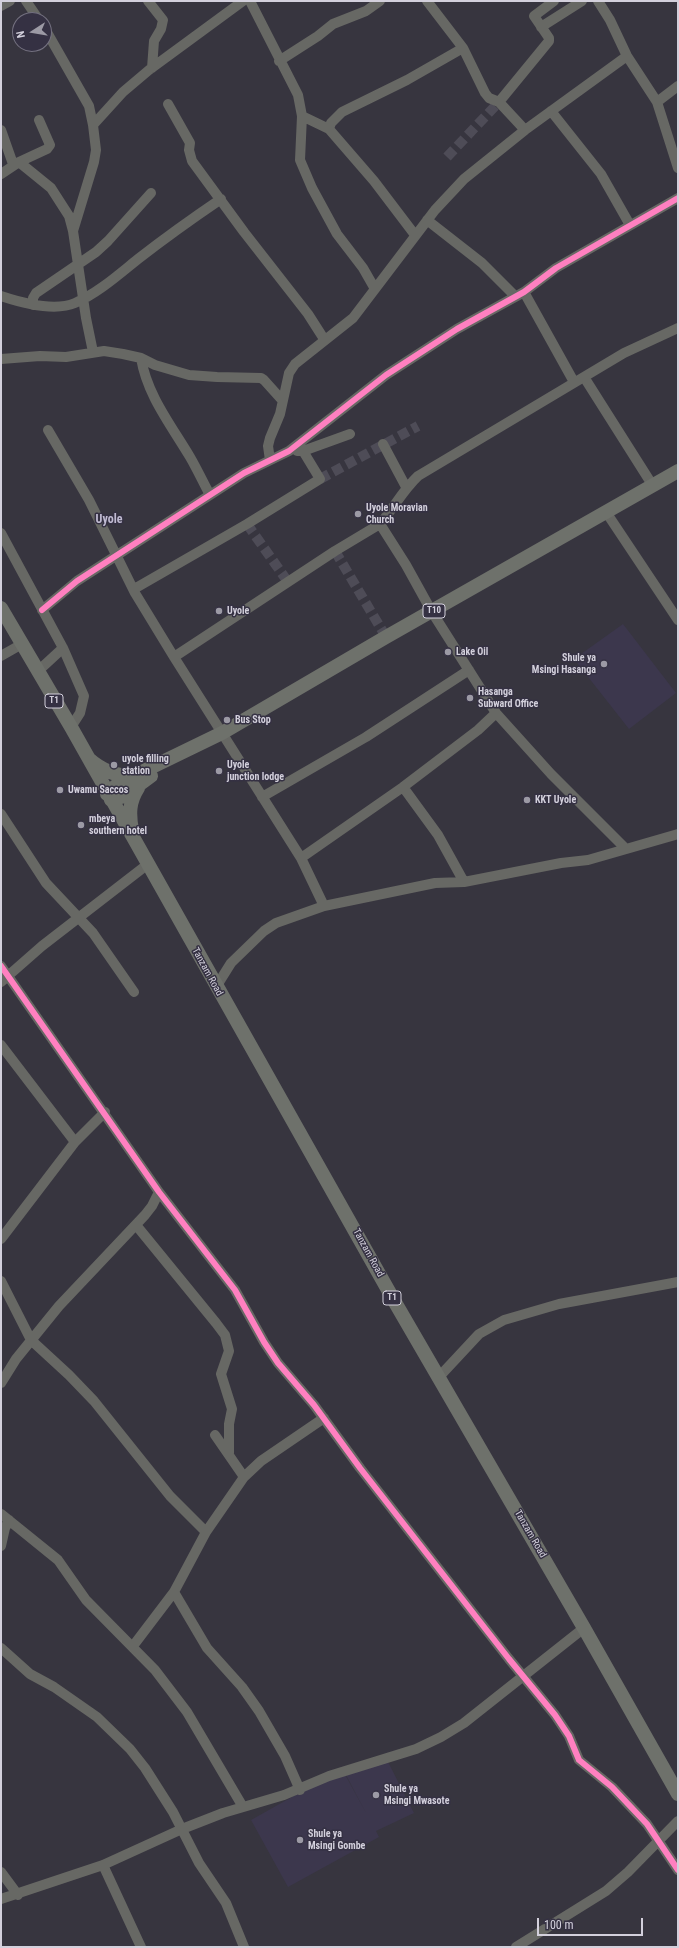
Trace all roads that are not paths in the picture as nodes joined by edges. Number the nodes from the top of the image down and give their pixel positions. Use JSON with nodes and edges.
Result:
{"nodes":[{"id":1,"x":10,"y":1,"type":"edge"},
{"id":2,"x":26,"y":1,"type":"edge"},
{"id":3,"x":148,"y":1,"type":"edge"},
{"id":4,"x":243,"y":1,"type":"edge"},
{"id":5,"x":250,"y":1,"type":"edge"},
{"id":6,"x":380,"y":1,"type":"edge"},
{"id":7,"x":427,"y":1,"type":"edge"},
{"id":8,"x":554,"y":1,"type":"edge"},
{"id":9,"x":582,"y":1,"type":"edge"},
{"id":10,"x":598,"y":1,"type":"edge"},
{"id":11,"x":1,"y":6,"type":"edge"},
{"id":12,"x":34,"y":12,"type":"edge"},
{"id":13,"x":541,"y":27,"type":"junction"},
{"id":14,"x":52,"y":41,"type":"edge"},
{"id":15,"x":463,"y":48,"type":"junction"},
{"id":16,"x":627,"y":56,"type":"junction"},
{"id":17,"x":279,"y":61,"type":"junction"},
{"id":18,"x":152,"y":68,"type":"junction"},
{"id":19,"x":678,"y":86,"type":"edge"},
{"id":20,"x":499,"y":102,"type":"junction"},
{"id":21,"x":657,"y":102,"type":"junction"},
{"id":22,"x":168,"y":104,"type":"dead end"},
{"id":23,"x":551,"y":111,"type":"junction"},
{"id":24,"x":302,"y":116,"type":"junction"},
{"id":25,"x":39,"y":120,"type":"dead end"},
{"id":26,"x":94,"y":125,"type":"junction"},
{"id":27,"x":329,"y":129,"type":"junction"},
{"id":28,"x":1,"y":130,"type":"edge"},
{"id":29,"x":525,"y":130,"type":"junction"},
{"id":30,"x":16,"y":163,"type":"junction"},
{"id":31,"x":678,"y":168,"type":"edge"},
{"id":32,"x":1,"y":174,"type":"edge"},
{"id":33,"x":151,"y":193,"type":"dead end"},
{"id":34,"x":221,"y":198,"type":"junction"},
{"id":35,"x":678,"y":198,"type":"edge"},
{"id":36,"x":427,"y":220,"type":"junction"},
{"id":37,"x":630,"y":225,"type":"junction"},
{"id":38,"x":73,"y":230,"type":"junction"},
{"id":39,"x":415,"y":235,"type":"junction"},
{"id":40,"x":78,"y":265,"type":"junction"},
{"id":41,"x":375,"y":289,"type":"junction"},
{"id":42,"x":519,"y":294,"type":"junction"},
{"id":43,"x":1,"y":296,"type":"edge"},
{"id":44,"x":83,"y":298,"type":"junction"},
{"id":45,"x":33,"y":305,"type":"junction"},
{"id":46,"x":678,"y":328,"type":"edge"},
{"id":47,"x":324,"y":339,"type":"junction"},
{"id":48,"x":93,"y":352,"type":"junction"},
{"id":49,"x":141,"y":358,"type":"junction"},
{"id":50,"x":1,"y":359,"type":"edge"},
{"id":51,"x":584,"y":377,"type":"junction"},
{"id":52,"x":574,"y":382,"type":"junction"},
{"id":53,"x":282,"y":400,"type":"junction"},
{"id":54,"x":48,"y":430,"type":"dead end"},
{"id":55,"x":350,"y":434,"type":"dead end"},
{"id":56,"x":382,"y":444,"type":"dead end"},
{"id":57,"x":289,"y":451,"type":"junction"},
{"id":58,"x":303,"y":451,"type":"junction"},
{"id":59,"x":270,"y":460,"type":"junction"},
{"id":60,"x":678,"y":471,"type":"edge"},
{"id":61,"x":653,"y":486,"type":"junction"},
{"id":62,"x":406,"y":487,"type":"junction"},
{"id":63,"x":210,"y":495,"type":"junction"},
{"id":64,"x":606,"y":512,"type":"junction"},
{"id":65,"x":380,"y":524,"type":"junction"},
{"id":66,"x":1,"y":533,"type":"edge"},
{"id":67,"x":117,"y":556,"type":"junction"},
{"id":68,"x":134,"y":589,"type":"junction"},
{"id":69,"x":1,"y":608,"type":"edge"},
{"id":70,"x":42,"y":610,"type":"junction"},
{"id":71,"x":432,"y":612,"type":"junction"},
{"id":72,"x":678,"y":620,"type":"edge"},
{"id":73,"x":22,"y":644,"type":"junction"},
{"id":74,"x":63,"y":648,"type":"junction"},
{"id":75,"x":1,"y":656,"type":"edge"},
{"id":76,"x":174,"y":657,"type":"junction"},
{"id":77,"x":469,"y":670,"type":"junction"},
{"id":78,"x":37,"y":672,"type":"junction"},
{"id":79,"x":496,"y":713,"type":"junction"},
{"id":80,"x":71,"y":727,"type":"junction"},
{"id":81,"x":222,"y":733,"type":"junction"},
{"id":82,"x":86,"y":756,"type":"junction"},
{"id":83,"x":138,"y":780,"type":"junction"},
{"id":84,"x":403,"y":787,"type":"junction"},
{"id":85,"x":109,"y":797,"type":"junction"},
{"id":86,"x":262,"y":797,"type":"junction"},
{"id":87,"x":1,"y":814,"type":"edge"},
{"id":88,"x":678,"y":834,"type":"edge"},
{"id":89,"x":134,"y":840,"type":"junction"},
{"id":90,"x":625,"y":848,"type":"junction"},
{"id":91,"x":301,"y":858,"type":"junction"},
{"id":92,"x":148,"y":864,"type":"junction"},
{"id":93,"x":464,"y":882,"type":"junction"},
{"id":94,"x":324,"y":906,"type":"junction"},
{"id":95,"x":80,"y":918,"type":"junction"},
{"id":96,"x":1,"y":966,"type":"edge"},
{"id":97,"x":5,"y":979,"type":"edge"},
{"id":98,"x":216,"y":987,"type":"junction"},
{"id":99,"x":134,"y":992,"type":"dead end"},
{"id":100,"x":1,"y":1045,"type":"edge"},
{"id":101,"x":104,"y":1112,"type":"junction"},
{"id":102,"x":74,"y":1142,"type":"junction"},
{"id":103,"x":159,"y":1192,"type":"junction"},
{"id":104,"x":136,"y":1225,"type":"junction"},
{"id":105,"x":1,"y":1239,"type":"edge"},
{"id":106,"x":1,"y":1281,"type":"edge"},
{"id":107,"x":678,"y":1282,"type":"edge"},
{"id":108,"x":30,"y":1340,"type":"junction"},
{"id":109,"x":438,"y":1378,"type":"junction"},
{"id":110,"x":1,"y":1383,"type":"edge"},
{"id":111,"x":324,"y":1418,"type":"junction"},
{"id":112,"x":215,"y":1435,"type":"dead end"},
{"id":113,"x":229,"y":1453,"type":"junction"},
{"id":114,"x":244,"y":1476,"type":"junction"},
{"id":115,"x":5,"y":1517,"type":"edge"},
{"id":116,"x":206,"y":1532,"type":"junction"},
{"id":117,"x":1,"y":1546,"type":"edge"},
{"id":118,"x":174,"y":1592,"type":"junction"},
{"id":119,"x":584,"y":1628,"type":"junction"},
{"id":120,"x":133,"y":1646,"type":"junction"},
{"id":121,"x":1,"y":1648,"type":"edge"},
{"id":122,"x":523,"y":1676,"type":"junction"},
{"id":123,"x":300,"y":1790,"type":"junction"},
{"id":124,"x":678,"y":1794,"type":"edge"},
{"id":125,"x":243,"y":1807,"type":"junction"},
{"id":126,"x":678,"y":1821,"type":"edge"},
{"id":127,"x":182,"y":1829,"type":"junction"},
{"id":128,"x":659,"y":1840,"type":"junction"},
{"id":129,"x":103,"y":1865,"type":"junction"},
{"id":130,"x":678,"y":1870,"type":"edge"},
{"id":131,"x":1,"y":1872,"type":"edge"},
{"id":132,"x":18,"y":1895,"type":"junction"},
{"id":133,"x":1,"y":1899,"type":"edge"},
{"id":134,"x":141,"y":1947,"type":"edge"},
{"id":135,"x":244,"y":1947,"type":"edge"},
{"id":136,"x":516,"y":1947,"type":"edge"}],
"edges":[{"from":1,"to":11,"type":"street"},
{"from":2,"to":12,"type":"street"},
{"from":3,"to":18,"type":"street"},
{"from":4,"to":18,"type":"street"},
{"from":5,"to":17,"type":"street"},
{"from":6,"to":17,"type":"street"},
{"from":7,"to":15,"type":"street"},
{"from":8,"to":13,"type":"street"},
{"from":9,"to":13,"type":"street"},
{"from":10,"to":16,"type":"street"},
{"from":13,"to":20,"type":"street"},
{"from":14,"to":26,"type":"street"},
{"from":15,"to":20,"type":"street"},
{"from":15,"to":27,"type":"street"},
{"from":16,"to":21,"type":"street"},
{"from":16,"to":23,"type":"street"},
{"from":17,"to":24,"type":"street"},
{"from":18,"to":26,"type":"street"},
{"from":19,"to":21,"type":"street"},
{"from":20,"to":29,"type":"street"},
{"from":21,"to":31,"type":"street"},
{"from":22,"to":34,"type":"street"},
{"from":23,"to":29,"type":"street"},
{"from":23,"to":37,"type":"street"},
{"from":24,"to":27,"type":"street"},
{"from":24,"to":41,"type":"street"},
{"from":25,"to":30,"type":"street"},
{"from":26,"to":38,"type":"street"},
{"from":27,"to":39,"type":"street"},
{"from":28,"to":30,"type":"street"},
{"from":29,"to":36,"type":"street"},
{"from":30,"to":32,"type":"street"},
{"from":30,"to":38,"type":"street"},
{"from":33,"to":40,"type":"street"},
{"from":34,"to":44,"type":"street"},
{"from":34,"to":47,"type":"street"},
{"from":35,"to":37,"type":"street"},
{"from":36,"to":39,"type":"street"},
{"from":36,"to":42,"type":"street"},
{"from":37,"to":42,"type":"street"},
{"from":38,"to":40,"type":"street"},
{"from":39,"to":41,"type":"street"},
{"from":40,"to":44,"type":"street"},
{"from":40,"to":45,"type":"street"},
{"from":41,"to":47,"type":"street"},
{"from":42,"to":52,"type":"street"},
{"from":42,"to":57,"type":"street"},
{"from":43,"to":45,"type":"street"},
{"from":44,"to":45,"type":"street"},
{"from":44,"to":48,"type":"street"},
{"from":46,"to":51,"type":"street"},
{"from":47,"to":53,"type":"street"},
{"from":48,"to":49,"type":"street"},
{"from":48,"to":50,"type":"street"},
{"from":49,"to":53,"type":"street"},
{"from":49,"to":63,"type":"street"},
{"from":51,"to":52,"type":"street"},
{"from":51,"to":61,"type":"street"},
{"from":52,"to":62,"type":"street"},
{"from":53,"to":59,"type":"street"},
{"from":54,"to":67,"type":"street"},
{"from":55,"to":58,"type":"street"},
{"from":56,"to":62,"type":"street"},
{"from":57,"to":58,"type":"street"},
{"from":57,"to":59,"type":"street"},
{"from":58,"to":68,"type":"street"},
{"from":59,"to":63,"type":"street"},
{"from":60,"to":61,"type":"highway","number":"T10"},
{"from":61,"to":64,"type":"highway","number":"T10"},
{"from":62,"to":65,"type":"street"},
{"from":63,"to":67,"type":"street"},
{"from":64,"to":71,"type":"highway","number":"T10"},
{"from":64,"to":72,"type":"street"},
{"from":65,"to":71,"type":"street"},
{"from":65,"to":76,"type":"street"},
{"from":66,"to":70,"type":"street"},
{"from":67,"to":68,"type":"street"},
{"from":67,"to":70,"type":"street"},
{"from":68,"to":76,"type":"street"},
{"from":69,"to":73,"type":"highway","number":"T1"},
{"from":70,"to":74,"type":"street"},
{"from":71,"to":77,"type":"street"},
{"from":71,"to":81,"type":"highway","number":"T10"},
{"from":73,"to":75,"type":"street"},
{"from":73,"to":78,"type":"highway","number":"T1"},
{"from":74,"to":78,"type":"street"},
{"from":74,"to":80,"type":"street"},
{"from":76,"to":81,"type":"street"},
{"from":77,"to":79,"type":"street"},
{"from":77,"to":86,"type":"street"},
{"from":78,"to":80,"type":"highway","number":"T1"},
{"from":79,"to":84,"type":"street"},
{"from":79,"to":90,"type":"street"},
{"from":80,"to":82,"type":"highway","number":"T1"},
{"from":81,"to":83,"type":"highway","number":"T10"},
{"from":81,"to":86,"type":"street"},
{"from":82,"to":83,"type":"highway"},
{"from":82,"to":85,"type":"highway","number":"T1"},
{"from":83,"to":85,"type":"highway","number":"T10"},
{"from":83,"to":89,"type":"highway"},
{"from":84,"to":91,"type":"street"},
{"from":84,"to":93,"type":"street"},
{"from":85,"to":89,"type":"highway","name":"Tanzam Road","number":"T1"},
{"from":86,"to":91,"type":"street"},
{"from":87,"to":95,"type":"street"},
{"from":88,"to":90,"type":"street"},
{"from":89,"to":92,"type":"highway","name":"Tanzam Road","number":"T1"},
{"from":90,"to":93,"type":"street"},
{"from":91,"to":94,"type":"street"},
{"from":92,"to":95,"type":"street"},
{"from":92,"to":98,"type":"highway","name":"Tanzam Road","number":"T1"},
{"from":93,"to":94,"type":"street"},
{"from":94,"to":98,"type":"street"},
{"from":95,"to":97,"type":"street"},
{"from":95,"to":99,"type":"street"},
{"from":96,"to":97,"type":"street"},
{"from":97,"to":101,"type":"street"},
{"from":98,"to":109,"type":"highway","name":"Tanzam Road","number":"T1"},
{"from":100,"to":102,"type":"street"},
{"from":101,"to":102,"type":"street"},
{"from":101,"to":103,"type":"street"},
{"from":102,"to":105,"type":"street"},
{"from":103,"to":104,"type":"street"},
{"from":103,"to":111,"type":"street"},
{"from":104,"to":108,"type":"street"},
{"from":104,"to":113,"type":"street"},
{"from":106,"to":108,"type":"street"},
{"from":107,"to":109,"type":"street"},
{"from":108,"to":110,"type":"street"},
{"from":108,"to":116,"type":"street"},
{"from":109,"to":119,"type":"highway","name":"Tanzam Road","number":"T1"},
{"from":111,"to":114,"type":"street"},
{"from":111,"to":122,"type":"street"},
{"from":112,"to":113,"type":"street"},
{"from":113,"to":114,"type":"street"},
{"from":114,"to":116,"type":"street"},
{"from":115,"to":117,"type":"street"},
{"from":115,"to":120,"type":"street"},
{"from":116,"to":118,"type":"street"},
{"from":118,"to":120,"type":"street"},
{"from":118,"to":123,"type":"street"},
{"from":119,"to":122,"type":"street"},
{"from":119,"to":124,"type":"highway","name":"Tanzam Road","number":"T1"},
{"from":120,"to":125,"type":"street"},
{"from":121,"to":127,"type":"street"},
{"from":122,"to":123,"type":"street"},
{"from":122,"to":128,"type":"street"},
{"from":123,"to":125,"type":"street"},
{"from":125,"to":127,"type":"street"},
{"from":126,"to":128,"type":"street"},
{"from":127,"to":129,"type":"street"},
{"from":127,"to":135,"type":"street"},
{"from":128,"to":130,"type":"street"},
{"from":128,"to":136,"type":"street"},
{"from":129,"to":132,"type":"street"},
{"from":129,"to":134,"type":"street"},
{"from":131,"to":132,"type":"street"},
{"from":132,"to":133,"type":"street"}]}
